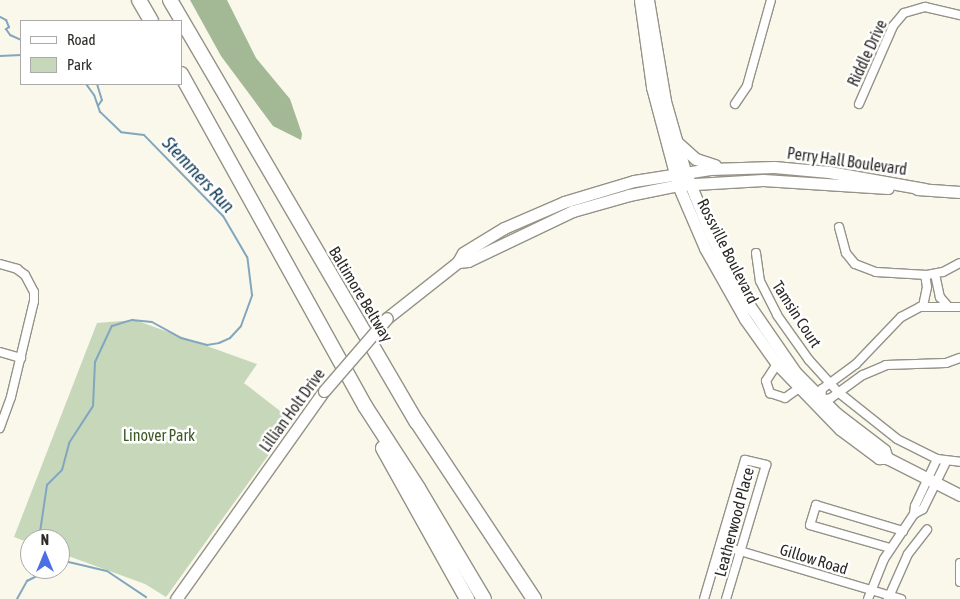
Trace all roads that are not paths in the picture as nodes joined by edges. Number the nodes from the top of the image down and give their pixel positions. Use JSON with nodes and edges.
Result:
{"nodes":[{"id":1,"x":139,"y":0,"type":"edge"},
{"id":2,"x":170,"y":0,"type":"edge"},
{"id":3,"x":640,"y":0,"type":"edge"},
{"id":4,"x":648,"y":0,"type":"edge"},
{"id":5,"x":771,"y":0,"type":"edge"},
{"id":6,"x":960,"y":15,"type":"edge"},
{"id":7,"x":150,"y":20,"type":"edge"},
{"id":8,"x":182,"y":20,"type":"edge"},
{"id":9,"x":182,"y":20,"type":"edge"},
{"id":10,"x":182,"y":76,"type":"edge"},
{"id":11,"x":735,"y":104,"type":"dead end"},
{"id":12,"x":859,"y":104,"type":"dead end"},
{"id":13,"x":676,"y":141,"type":"junction"},
{"id":14,"x":729,"y":167,"type":"junction"},
{"id":15,"x":680,"y":172,"type":"junction"},
{"id":16,"x":684,"y":184,"type":"junction"},
{"id":17,"x":924,"y":189,"type":"junction"},
{"id":18,"x":960,"y":192,"type":"edge"},
{"id":19,"x":549,"y":207,"type":"junction"},
{"id":20,"x":555,"y":218,"type":"junction"},
{"id":21,"x":839,"y":227,"type":"dead end"},
{"id":22,"x":756,"y":253,"type":"dead end"},
{"id":23,"x":458,"y":262,"type":"junction"},
{"id":24,"x":960,"y":263,"type":"edge"},
{"id":25,"x":0,"y":264,"type":"edge"},
{"id":26,"x":935,"y":274,"type":"junction"},
{"id":27,"x":925,"y":275,"type":"junction"},
{"id":28,"x":947,"y":305,"type":"junction"},
{"id":29,"x":923,"y":306,"type":"junction"},
{"id":30,"x":960,"y":307,"type":"edge"},
{"id":31,"x":0,"y":352,"type":"edge"},
{"id":32,"x":21,"y":358,"type":"junction"},
{"id":33,"x":960,"y":358,"type":"edge"},
{"id":34,"x":777,"y":364,"type":"junction"},
{"id":35,"x":856,"y":364,"type":"junction"},
{"id":36,"x":863,"y":375,"type":"junction"},
{"id":37,"x":830,"y":383,"type":"junction"},
{"id":38,"x":798,"y":389,"type":"junction"},
{"id":39,"x":838,"y":392,"type":"junction"},
{"id":40,"x":821,"y":400,"type":"junction"},
{"id":41,"x":365,"y":406,"type":"junction"},
{"id":42,"x":0,"y":428,"type":"edge"},
{"id":43,"x":887,"y":458,"type":"junction"},
{"id":44,"x":937,"y":459,"type":"junction"},
{"id":45,"x":946,"y":462,"type":"junction"},
{"id":46,"x":960,"y":462,"type":"edge"},
{"id":47,"x":931,"y":482,"type":"junction"},
{"id":48,"x":960,"y":495,"type":"edge"},
{"id":49,"x":927,"y":530,"type":"dead end"},
{"id":50,"x":903,"y":531,"type":"junction"},
{"id":51,"x":720,"y":545,"type":"junction"},
{"id":52,"x":890,"y":548,"type":"junction"},
{"id":53,"x":741,"y":551,"type":"junction"},
{"id":54,"x":960,"y":563,"type":"edge"},
{"id":55,"x":960,"y":582,"type":"edge"},
{"id":56,"x":871,"y":590,"type":"junction"},
{"id":57,"x":888,"y":597,"type":"edge"},
{"id":58,"x":176,"y":599,"type":"edge"},
{"id":59,"x":467,"y":599,"type":"edge"},
{"id":60,"x":484,"y":599,"type":"edge"},
{"id":61,"x":534,"y":599,"type":"edge"},
{"id":62,"x":704,"y":599,"type":"edge"},
{"id":63,"x":726,"y":599,"type":"edge"},
{"id":64,"x":868,"y":599,"type":"edge"},
{"id":65,"x":901,"y":599,"type":"edge"}],
"edges":[{"from":1,"to":7,"type":"highway"},
{"from":2,"to":9,"type":"highway","name":"Baltimore Beltway"},
{"from":3,"to":15,"type":"main road","name":"Rossville Boulevard"},
{"from":4,"to":13,"type":"main road","name":"Rossville Boulevard"},
{"from":5,"to":11,"type":"street"},
{"from":6,"to":12,"type":"street","name":"Riddle Drive"},
{"from":8,"to":61,"type":"highway","name":"Baltimore Beltway"},
{"from":10,"to":41,"type":"highway"},
{"from":13,"to":14,"type":"main road"},
{"from":13,"to":15,"type":"main road","name":"Rossville Boulevard"},
{"from":14,"to":15,"type":"main road","name":"Perry Hall Boulevard"},
{"from":14,"to":17,"type":"main road","name":"Perry Hall Boulevard"},
{"from":15,"to":16,"type":"main road","name":"Rossville Boulevard"},
{"from":15,"to":19,"type":"main road","name":"Lillian Holt Drive"},
{"from":16,"to":17,"type":"main road","name":"Perry Hall Boulevard"},
{"from":16,"to":20,"type":"main road","name":"Lillian Holt Drive"},
{"from":16,"to":34,"type":"main road","name":"Rossville Boulevard"},
{"from":16,"to":40,"type":"main road","name":"Rossville Boulevard"},
{"from":17,"to":18,"type":"main road","name":"Perry Hall Boulevard"},
{"from":19,"to":20,"type":"main road"},
{"from":19,"to":23,"type":"main road","name":"Lillian Holt Drive"},
{"from":20,"to":23,"type":"main road","name":"Lillian Holt Drive"},
{"from":21,"to":27,"type":"street"},
{"from":22,"to":37,"type":"street","name":"Tamsin Court"},
{"from":23,"to":58,"type":"main road","name":"Lillian Holt Drive","bridge":true},
{"from":24,"to":26,"type":"street"},
{"from":25,"to":32,"type":"street"},
{"from":26,"to":27,"type":"street"},
{"from":26,"to":28,"type":"street"},
{"from":27,"to":29,"type":"street"},
{"from":28,"to":29,"type":"street"},
{"from":28,"to":30,"type":"street"},
{"from":29,"to":35,"type":"street"},
{"from":31,"to":32,"type":"street"},
{"from":32,"to":42,"type":"street"},
{"from":33,"to":36,"type":"street"},
{"from":34,"to":38,"type":"main road","name":"Rossville Boulevard"},
{"from":34,"to":38,"type":"street"},
{"from":35,"to":36,"type":"street"},
{"from":35,"to":37,"type":"street"},
{"from":36,"to":39,"type":"street"},
{"from":37,"to":39,"type":"street","name":"Tamsin Court"},
{"from":37,"to":40,"type":"street"},
{"from":38,"to":43,"type":"main road","name":"Rossville Boulevard"},
{"from":39,"to":40,"type":"street"},
{"from":39,"to":44,"type":"street","name":"Tamsin Court"},
{"from":40,"to":43,"type":"main road","name":"Rossville Boulevard"},
{"from":41,"to":59,"type":"highway"},
{"from":41,"to":60,"type":"highway"},
{"from":43,"to":47,"type":"main road","name":"Rossville Boulevard"},
{"from":44,"to":45,"type":"street","name":"Tamsin Court"},
{"from":44,"to":47,"type":"street"},
{"from":45,"to":46,"type":"street","name":"Tamsin Court"},
{"from":45,"to":47,"type":"street"},
{"from":47,"to":48,"type":"main road","name":"Rossville Boulevard"},
{"from":47,"to":50,"type":"street"},
{"from":49,"to":57,"type":"street"},
{"from":50,"to":52,"type":"street"},
{"from":50,"to":52,"type":"street"},
{"from":51,"to":53,"type":"street","name":"Gillow Road"},
{"from":51,"to":53,"type":"street","name":"Leatherwood Place"},
{"from":51,"to":62,"type":"street","name":"Leatherwood Place"},
{"from":52,"to":56,"type":"street"},
{"from":53,"to":56,"type":"street","name":"Gillow Road"},
{"from":53,"to":63,"type":"street","name":"Leatherwood Place"},
{"from":54,"to":55,"type":"street"},
{"from":56,"to":57,"type":"street","name":"Gillow Road"},
{"from":56,"to":64,"type":"street"},
{"from":57,"to":65,"type":"street","name":"Gillow Road"}]}
